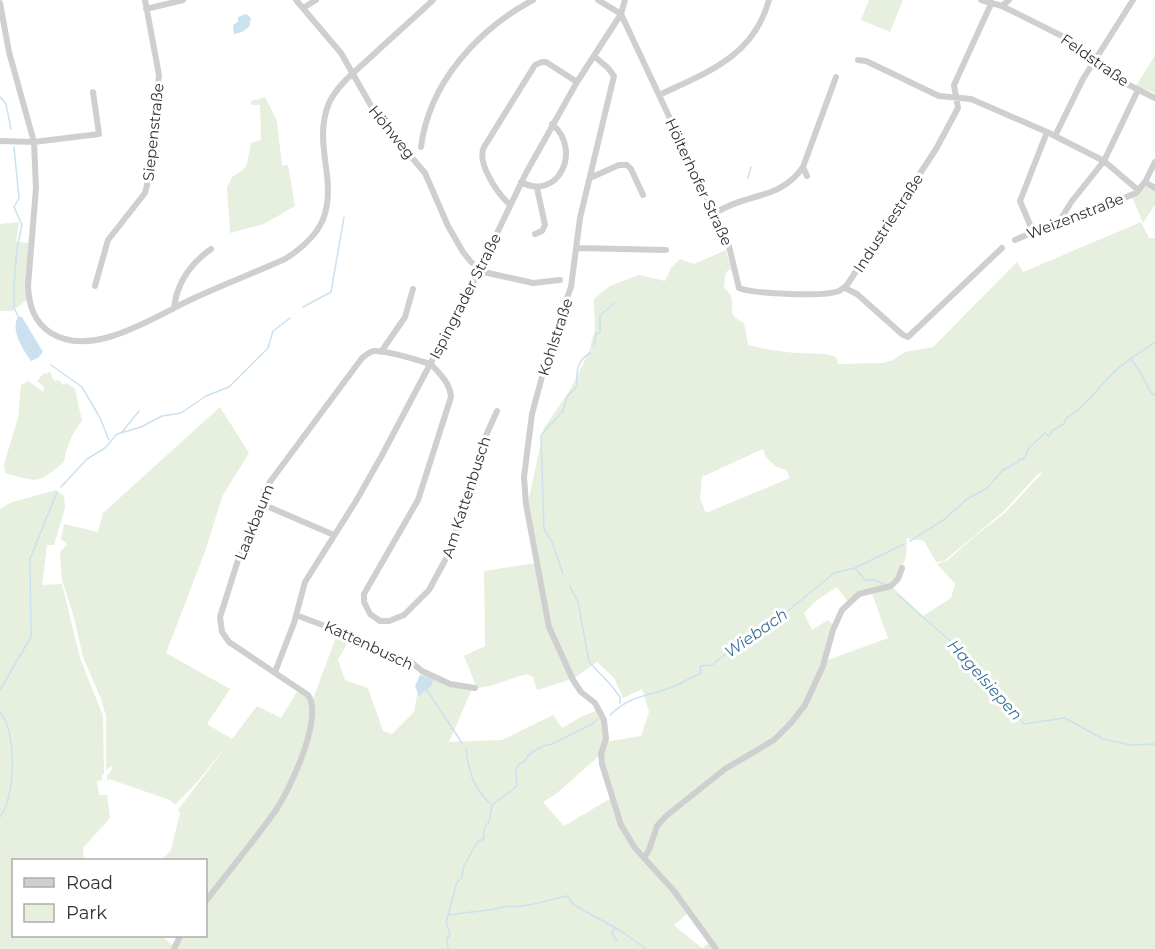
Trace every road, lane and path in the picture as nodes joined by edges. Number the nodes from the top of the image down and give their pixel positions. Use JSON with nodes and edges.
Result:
{"nodes":[{"id":1,"x":145,"y":0,"type":"edge"},
{"id":2,"x":183,"y":0,"type":"edge"},
{"id":3,"x":296,"y":0,"type":"edge"},
{"id":4,"x":316,"y":0,"type":"edge"},
{"id":5,"x":433,"y":0,"type":"edge"},
{"id":6,"x":533,"y":0,"type":"edge"},
{"id":7,"x":598,"y":0,"type":"edge"},
{"id":8,"x":625,"y":0,"type":"edge"},
{"id":9,"x":769,"y":0,"type":"edge"},
{"id":10,"x":981,"y":0,"type":"edge"},
{"id":11,"x":1009,"y":0,"type":"edge"},
{"id":12,"x":1133,"y":0,"type":"edge"},
{"id":13,"x":0,"y":3,"type":"edge"},
{"id":14,"x":992,"y":4,"type":"junction"},
{"id":15,"x":1002,"y":6,"type":"junction"},
{"id":16,"x":303,"y":8,"type":"junction"},
{"id":17,"x":146,"y":9,"type":"junction"},
{"id":18,"x":621,"y":14,"type":"junction"},
{"id":19,"x":594,"y":56,"type":"junction"},
{"id":20,"x":858,"y":60,"type":"dead end"},
{"id":21,"x":1096,"y":61,"type":"junction"},
{"id":22,"x":354,"y":73,"type":"junction"},
{"id":23,"x":836,"y":77,"type":"dead end"},
{"id":24,"x":577,"y":82,"type":"junction"},
{"id":25,"x":1138,"y":90,"type":"junction"},
{"id":26,"x":93,"y":92,"type":"dead end"},
{"id":27,"x":659,"y":95,"type":"junction"},
{"id":28,"x":956,"y":98,"type":"junction"},
{"id":29,"x":1155,"y":98,"type":"edge"},
{"id":30,"x":552,"y":124,"type":"junction"},
{"id":31,"x":1047,"y":132,"type":"junction"},
{"id":32,"x":1055,"y":136,"type":"junction"},
{"id":33,"x":0,"y":141,"type":"edge"},
{"id":34,"x":34,"y":142,"type":"junction"},
{"id":35,"x":421,"y":147,"type":"dead end"},
{"id":36,"x":1104,"y":160,"type":"junction"},
{"id":37,"x":1155,"y":162,"type":"edge"},
{"id":38,"x":802,"y":167,"type":"junction"},
{"id":39,"x":807,"y":176,"type":"dead end"},
{"id":40,"x":590,"y":178,"type":"junction"},
{"id":41,"x":521,"y":182,"type":"junction"},
{"id":42,"x":1145,"y":182,"type":"junction"},
{"id":43,"x":537,"y":188,"type":"junction"},
{"id":44,"x":1155,"y":188,"type":"edge"},
{"id":45,"x":1138,"y":190,"type":"junction"},
{"id":46,"x":643,"y":195,"type":"dead end"},
{"id":47,"x":510,"y":205,"type":"junction"},
{"id":48,"x":714,"y":213,"type":"junction"},
{"id":49,"x":1060,"y":220,"type":"junction"},
{"id":50,"x":1033,"y":232,"type":"junction"},
{"id":51,"x":535,"y":234,"type":"dead end"},
{"id":52,"x":1014,"y":240,"type":"dead end"},
{"id":53,"x":577,"y":248,"type":"junction"},
{"id":54,"x":1002,"y":248,"type":"dead end"},
{"id":55,"x":211,"y":249,"type":"dead end"},
{"id":56,"x":666,"y":250,"type":"dead end"},
{"id":57,"x":479,"y":270,"type":"junction"},
{"id":58,"x":560,"y":280,"type":"dead end"},
{"id":59,"x":95,"y":286,"type":"dead end"},
{"id":60,"x":844,"y":288,"type":"junction"},
{"id":61,"x":413,"y":289,"type":"dead end"},
{"id":62,"x":174,"y":308,"type":"junction"},
{"id":63,"x":381,"y":352,"type":"junction"},
{"id":64,"x":431,"y":364,"type":"junction"},
{"id":65,"x":497,"y":411,"type":"dead end"},
{"id":66,"x":262,"y":504,"type":"junction"},
{"id":67,"x":334,"y":535,"type":"junction"},
{"id":68,"x":902,"y":568,"type":"dead end"},
{"id":69,"x":296,"y":615,"type":"junction"},
{"id":70,"x":275,"y":672,"type":"junction"},
{"id":71,"x":475,"y":688,"type":"dead end"},
{"id":72,"x":644,"y":858,"type":"junction"},
{"id":73,"x":207,"y":900,"type":"edge"},
{"id":74,"x":716,"y":949,"type":"edge"}],
"edges":[{"from":1,"to":17,"type":"street","name":"Siepenstraße"},
{"from":2,"to":17,"type":"street"},
{"from":3,"to":16,"type":"street","name":"Höhweg"},
{"from":4,"to":16,"type":"street"},
{"from":5,"to":22,"type":"street"},
{"from":6,"to":35,"type":"street"},
{"from":7,"to":18,"type":"street"},
{"from":8,"to":18,"type":"street","name":"Ispingrader Straße"},
{"from":9,"to":27,"type":"street"},
{"from":10,"to":14,"type":"street"},
{"from":11,"to":15,"type":"street"},
{"from":12,"to":21,"type":"street"},
{"from":13,"to":34,"type":"street"},
{"from":14,"to":15,"type":"street","name":"Feldstraße"},
{"from":14,"to":28,"type":"street","name":"Industriestraße"},
{"from":15,"to":21,"type":"street","name":"Feldstraße"},
{"from":16,"to":22,"type":"street","name":"Höhweg"},
{"from":17,"to":59,"type":"street","name":"Siepenstraße"},
{"from":18,"to":19,"type":"street","name":"Ispingrader Straße"},
{"from":18,"to":27,"type":"street","name":"Hölterhofer Straße"},
{"from":19,"to":24,"type":"street","name":"Ispingrader Straße"},
{"from":19,"to":40,"type":"street","name":"Kohlstraße"},
{"from":20,"to":28,"type":"street"},
{"from":21,"to":25,"type":"street","name":"Feldstraße"},
{"from":21,"to":32,"type":"street"},
{"from":22,"to":57,"type":"street","name":"Höhweg"},
{"from":22,"to":62,"type":"street"},
{"from":23,"to":38,"type":"street"},
{"from":24,"to":30,"type":"street","name":"Ispingrader Straße"},
{"from":24,"to":47,"type":"street"},
{"from":25,"to":29,"type":"street","name":"Feldstraße"},
{"from":25,"to":36,"type":"street"},
{"from":26,"to":34,"type":"street"},
{"from":27,"to":48,"type":"street","name":"Hölterhofer Straße"},
{"from":28,"to":31,"type":"street"},
{"from":28,"to":60,"type":"street","name":"Industriestraße"},
{"from":30,"to":41,"type":"street","name":"Ispingrader Straße"},
{"from":30,"to":43,"type":"street"},
{"from":31,"to":32,"type":"street"},
{"from":31,"to":50,"type":"street"},
{"from":32,"to":36,"type":"street"},
{"from":33,"to":34,"type":"street"},
{"from":34,"to":62,"type":"street"},
{"from":36,"to":45,"type":"street"},
{"from":36,"to":49,"type":"street"},
{"from":37,"to":42,"type":"street","name":"Weizenstraße"},
{"from":38,"to":39,"type":"street"},
{"from":38,"to":48,"type":"street"},
{"from":40,"to":46,"type":"street"},
{"from":40,"to":53,"type":"street","name":"Kohlstraße"},
{"from":41,"to":43,"type":"street"},
{"from":41,"to":47,"type":"street","name":"Ispingrader Straße"},
{"from":42,"to":44,"type":"street"},
{"from":42,"to":45,"type":"street","name":"Weizenstraße"},
{"from":43,"to":51,"type":"street"},
{"from":45,"to":49,"type":"street","name":"Weizenstraße"},
{"from":47,"to":57,"type":"street","name":"Ispingrader Straße"},
{"from":48,"to":60,"type":"street","name":"Hölterhofer Straße"},
{"from":49,"to":50,"type":"street","name":"Weizenstraße"},
{"from":50,"to":52,"type":"street","name":"Weizenstraße"},
{"from":53,"to":56,"type":"street"},
{"from":53,"to":72,"type":"street","name":"Kohlstraße"},
{"from":54,"to":60,"type":"street","name":"Industriestraße"},
{"from":55,"to":62,"type":"street"},
{"from":57,"to":58,"type":"street"},
{"from":57,"to":64,"type":"street","name":"Ispingrader Straße"},
{"from":61,"to":63,"type":"street","name":"Laakbaum"},
{"from":63,"to":64,"type":"street"},
{"from":63,"to":66,"type":"street","name":"Laakbaum"},
{"from":64,"to":65,"type":"street","name":"Am Kattenbusch"},
{"from":64,"to":67,"type":"street","name":"Ispingrader Straße"},
{"from":66,"to":67,"type":"street"},
{"from":66,"to":70,"type":"street","name":"Laakbaum"},
{"from":67,"to":69,"type":"street","name":"Ispingrader Straße"},
{"from":68,"to":72,"type":"street"},
{"from":69,"to":70,"type":"street","name":"Ispingrader Straße"},
{"from":69,"to":71,"type":"street","name":"Kattenbusch"},
{"from":70,"to":73,"type":"street"},
{"from":72,"to":74,"type":"street"}]}
